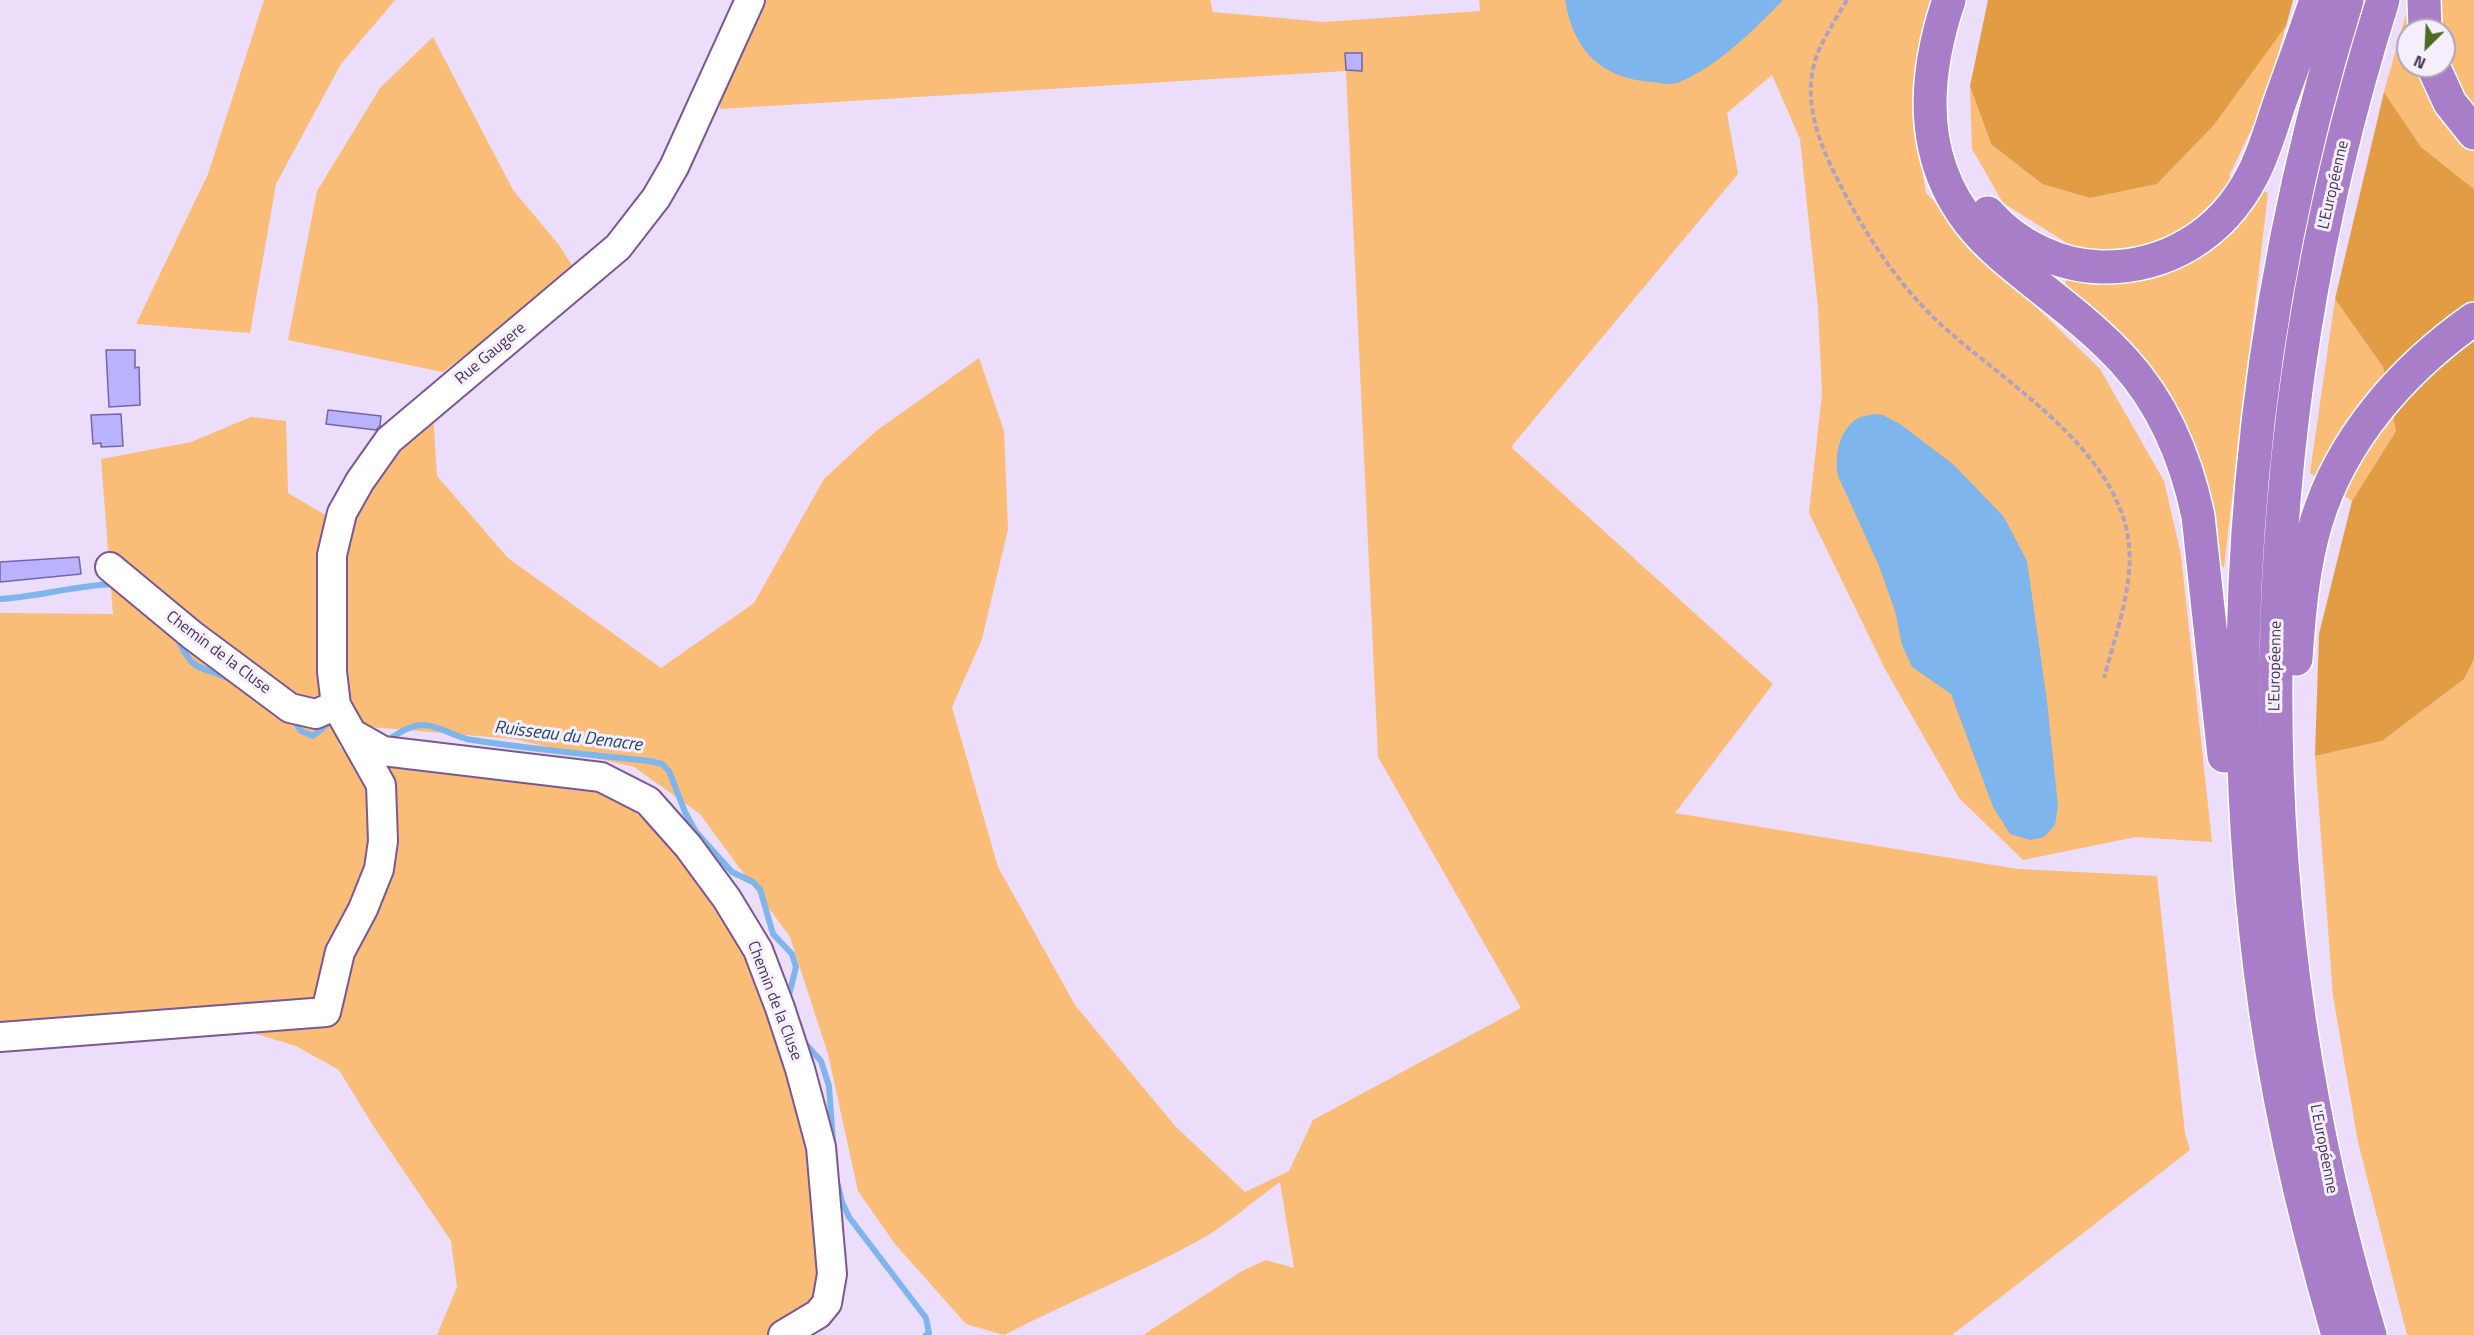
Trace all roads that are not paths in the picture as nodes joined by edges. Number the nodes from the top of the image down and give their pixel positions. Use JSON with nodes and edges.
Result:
{"nodes":[{"id":1,"x":750,"y":0,"type":"edge"},
{"id":2,"x":1949,"y":0,"type":"edge"},
{"id":3,"x":1968,"y":0,"type":"edge"},
{"id":4,"x":2316,"y":0,"type":"edge"},
{"id":5,"x":2347,"y":0,"type":"edge"},
{"id":6,"x":2384,"y":0,"type":"edge"},
{"id":7,"x":2424,"y":0,"type":"edge"},
{"id":8,"x":2425,"y":18,"type":"edge"},
{"id":9,"x":2439,"y":78,"type":"edge"},
{"id":10,"x":2474,"y":133,"type":"edge"},
{"id":11,"x":2474,"y":319,"type":"edge"},
{"id":12,"x":110,"y":567,"type":"dead end"},
{"id":13,"x":336,"y":705,"type":"junction"},
{"id":14,"x":353,"y":734,"type":"junction"},
{"id":15,"x":2300,"y":1021,"type":"junction"},
{"id":16,"x":0,"y":1037,"type":"edge"},
{"id":17,"x":2272,"y":1053,"type":"junction"},
{"id":18,"x":783,"y":1335,"type":"edge"},
{"id":19,"x":2338,"y":1335,"type":"edge"},
{"id":20,"x":2370,"y":1335,"type":"edge"}],
"edges":[{"from":1,"to":13,"type":"street","name":"Rue Gaugere"},
{"from":2,"to":17,"type":"highway"},
{"from":3,"to":4,"type":"highway"},
{"from":5,"to":17,"type":"highway","name":"L'Européenne"},
{"from":6,"to":15,"type":"highway","name":"L'Européenne"},
{"from":7,"to":8,"type":"highway"},
{"from":9,"to":10,"type":"highway"},
{"from":11,"to":15,"type":"highway"},
{"from":12,"to":13,"type":"street","name":"Chemin de la Cluse"},
{"from":13,"to":14,"type":"street","name":"Rue Gaugere"},
{"from":14,"to":16,"type":"street","name":"Rue Gaugere"},
{"from":14,"to":18,"type":"street","name":"Chemin de la Cluse"},
{"from":15,"to":20,"type":"highway","name":"L'Européenne"},
{"from":17,"to":19,"type":"highway","name":"L'Européenne"}]}
